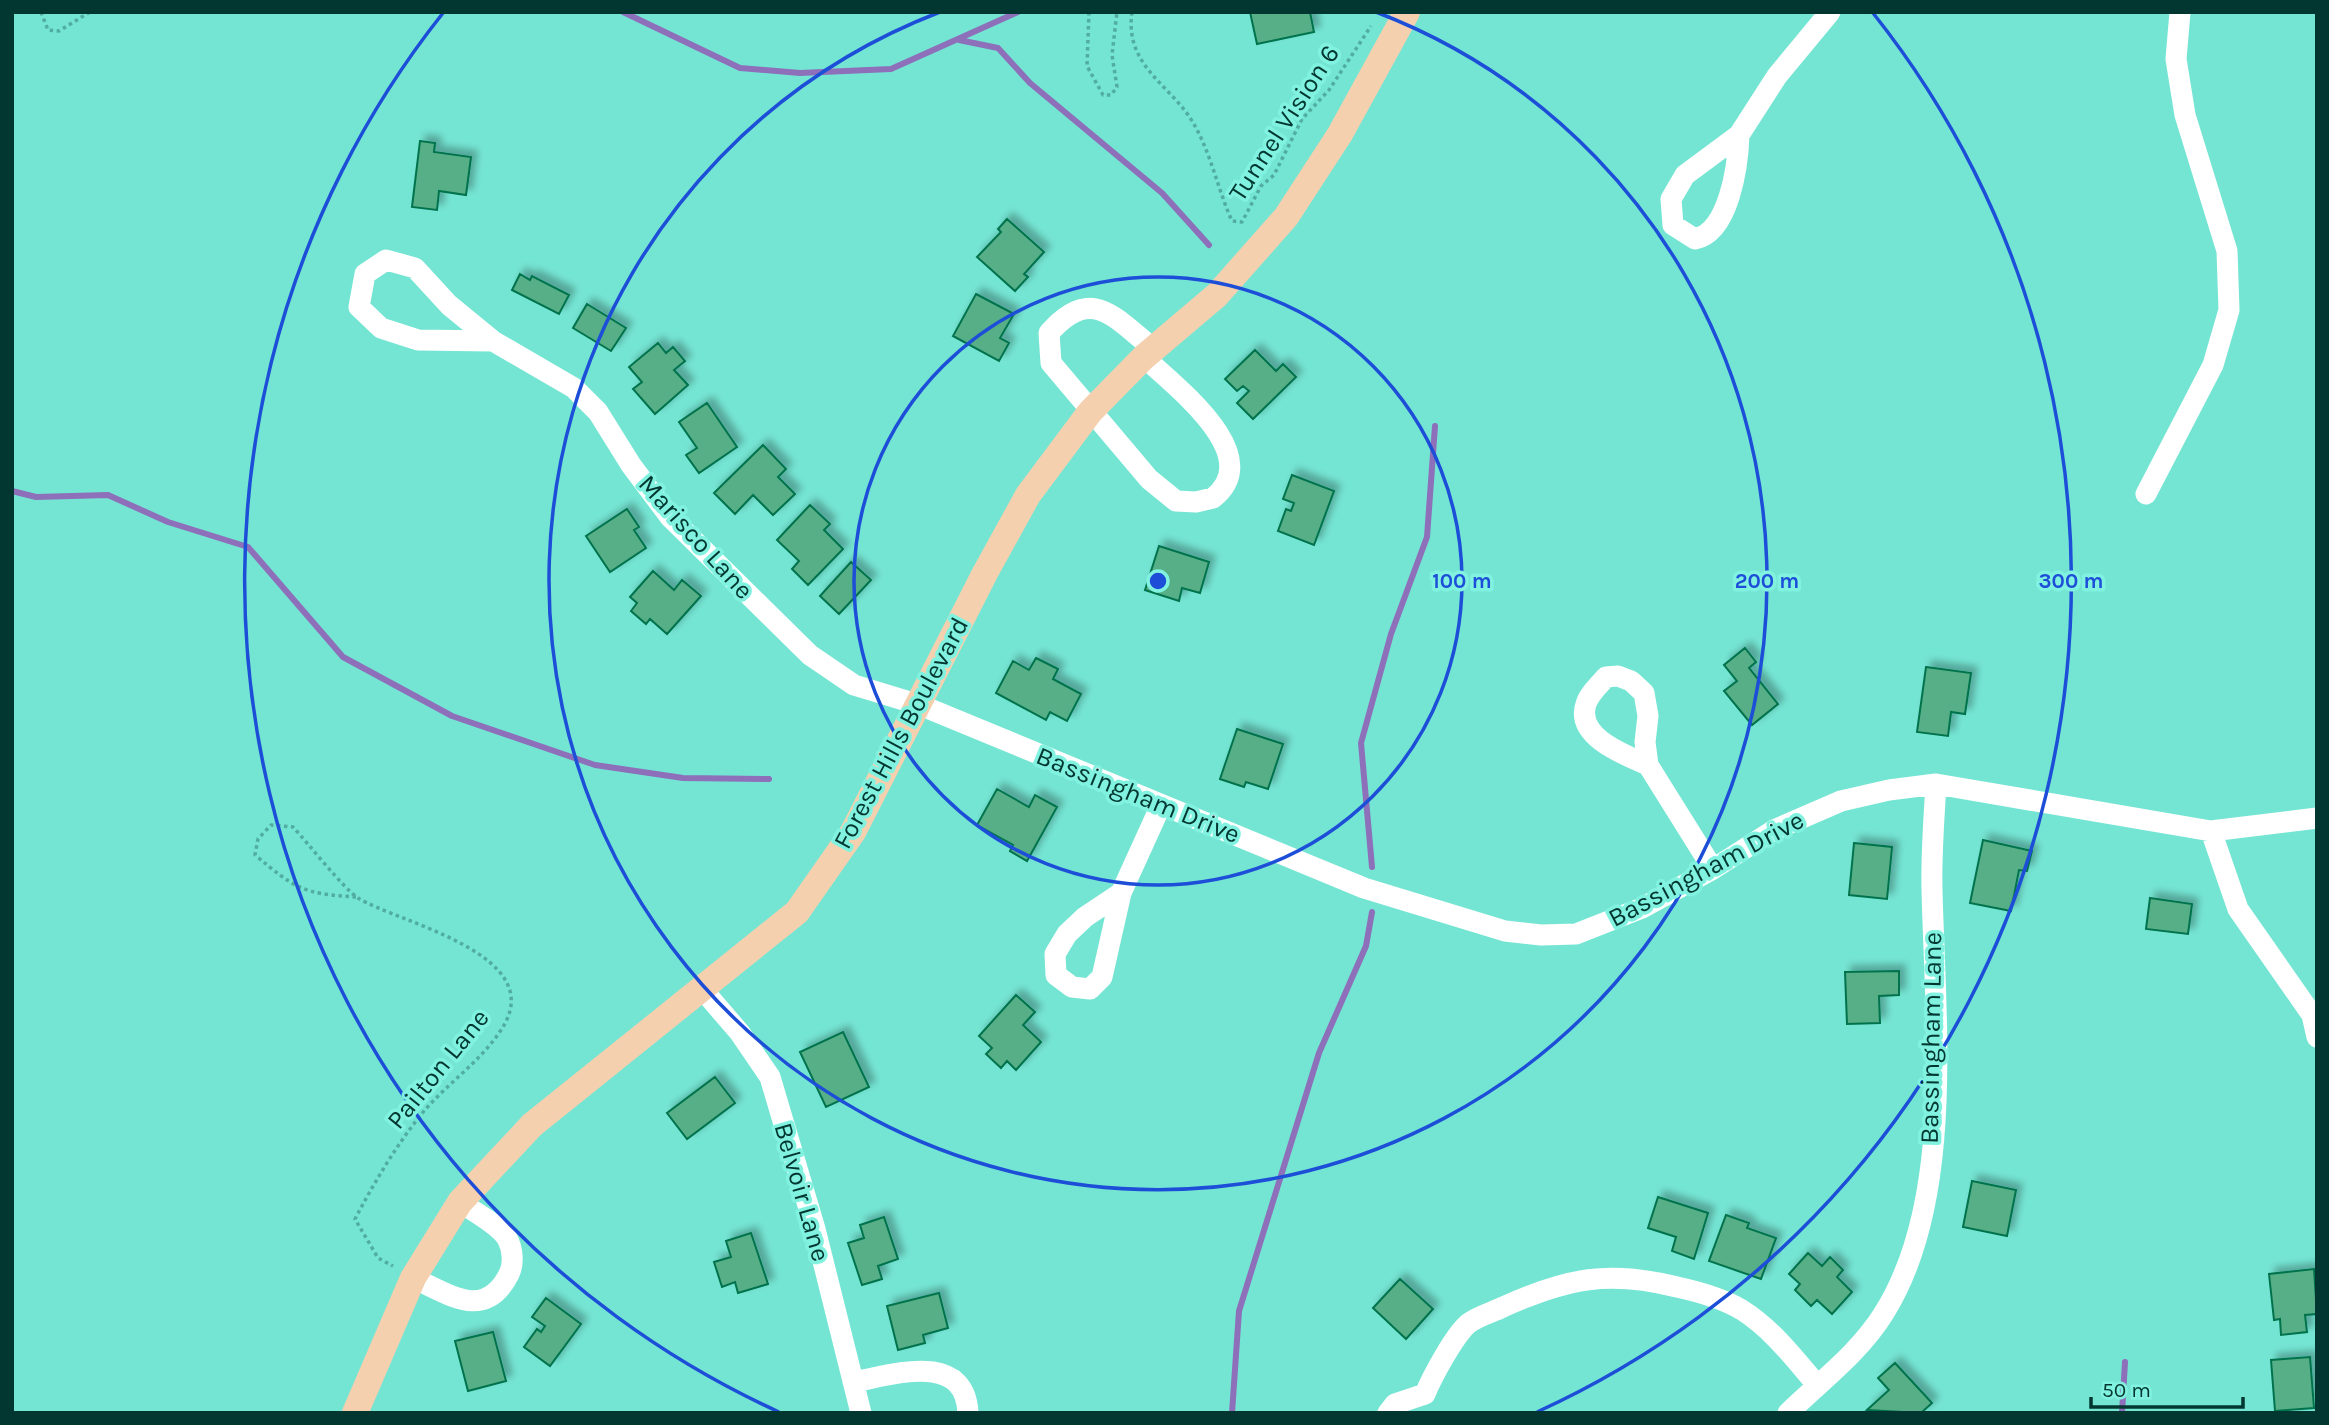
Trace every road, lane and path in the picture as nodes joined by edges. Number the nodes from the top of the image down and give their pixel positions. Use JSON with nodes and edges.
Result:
{"nodes":[{"id":1,"x":41,"y":12,"type":"edge"},
{"id":2,"x":90,"y":12,"type":"edge"},
{"id":3,"x":1088,"y":12,"type":"edge"},
{"id":4,"x":1117,"y":12,"type":"edge"},
{"id":5,"x":1132,"y":12,"type":"edge"},
{"id":6,"x":1407,"y":12,"type":"edge"},
{"id":7,"x":1830,"y":12,"type":"edge"},
{"id":8,"x":2180,"y":12,"type":"edge"},
{"id":9,"x":1373,"y":23,"type":"dead end"},
{"id":10,"x":1739,"y":135,"type":"junction"},
{"id":11,"x":493,"y":341,"type":"junction"},
{"id":12,"x":1149,"y":353,"type":"junction"},
{"id":13,"x":1090,"y":412,"type":"junction"},
{"id":14,"x":2146,"y":494,"type":"dead end"},
{"id":15,"x":920,"y":705,"type":"junction"},
{"id":16,"x":1648,"y":765,"type":"dead end"},
{"id":17,"x":1936,"y":784,"type":"junction"},
{"id":18,"x":1161,"y":805,"type":"junction"},
{"id":19,"x":2317,"y":818,"type":"edge"},
{"id":20,"x":2211,"y":831,"type":"junction"},
{"id":21,"x":1713,"y":869,"type":"junction"},
{"id":22,"x":1121,"y":893,"type":"dead end"},
{"id":23,"x":356,"y":897,"type":"junction"},
{"id":24,"x":703,"y":990,"type":"junction"},
{"id":25,"x":2314,"y":1014,"type":"edge"},
{"id":26,"x":2317,"y":1037,"type":"edge"},
{"id":27,"x":460,"y":1202,"type":"junction"},
{"id":28,"x":413,"y":1278,"type":"junction"},
{"id":29,"x":853,"y":1382,"type":"junction"},
{"id":30,"x":1817,"y":1385,"type":"junction"},
{"id":31,"x":1429,"y":1404,"type":"edge"},
{"id":32,"x":355,"y":1413,"type":"edge"},
{"id":33,"x":861,"y":1413,"type":"edge"},
{"id":34,"x":968,"y":1413,"type":"edge"},
{"id":35,"x":1388,"y":1413,"type":"edge"},
{"id":36,"x":1788,"y":1413,"type":"edge"}],
"edges":[{"from":1,"to":2,"type":"path"},
{"from":3,"to":4,"type":"path"},
{"from":5,"to":9,"type":"path","name":"Tunnel Vision 6"},
{"from":6,"to":12,"type":"main road","name":"Forest Hills Boulevard"},
{"from":7,"to":10,"type":"street"},
{"from":8,"to":14,"type":"street"},
{"from":10,"to":10,"type":"street"},
{"from":11,"to":11,"type":"street","name":"Marisco Lane"},
{"from":11,"to":15,"type":"street","name":"Marisco Lane"},
{"from":12,"to":13,"type":"main road","name":"Forest Hills Boulevard"},
{"from":12,"to":13,"type":"street"},
{"from":12,"to":13,"type":"street"},
{"from":13,"to":15,"type":"main road","name":"Forest Hills Boulevard"},
{"from":15,"to":18,"type":"street","name":"Bassingham Drive"},
{"from":15,"to":24,"type":"main road","name":"Forest Hills Boulevard"},
{"from":16,"to":21,"type":"street"},
{"from":17,"to":20,"type":"street","name":"Bassingham Drive"},
{"from":17,"to":21,"type":"street","name":"Bassingham Drive"},
{"from":17,"to":30,"type":"street","name":"Bassingham Lane"},
{"from":18,"to":21,"type":"street","name":"Bassingham Drive"},
{"from":18,"to":22,"type":"street"},
{"from":19,"to":20,"type":"street","name":"Bassingham Drive"},
{"from":20,"to":25,"type":"street"},
{"from":23,"to":23,"type":"path","name":"Pailton Lane"},
{"from":23,"to":28,"type":"path","name":"Pailton Lane"},
{"from":24,"to":27,"type":"main road","name":"Forest Hills Boulevard"},
{"from":24,"to":29,"type":"street","name":"Belvoir Lane"},
{"from":25,"to":26,"type":"street"},
{"from":27,"to":28,"type":"main road","name":"Forest Hills Boulevard"},
{"from":27,"to":28,"type":"street"},
{"from":28,"to":32,"type":"main road","name":"Forest Hills Boulevard"},
{"from":29,"to":33,"type":"street","name":"Belvoir Lane"},
{"from":29,"to":34,"type":"street"},
{"from":30,"to":31,"type":"street"},
{"from":30,"to":36,"type":"street","name":"Bassingham Lane"},
{"from":31,"to":35,"type":"street"}]}
